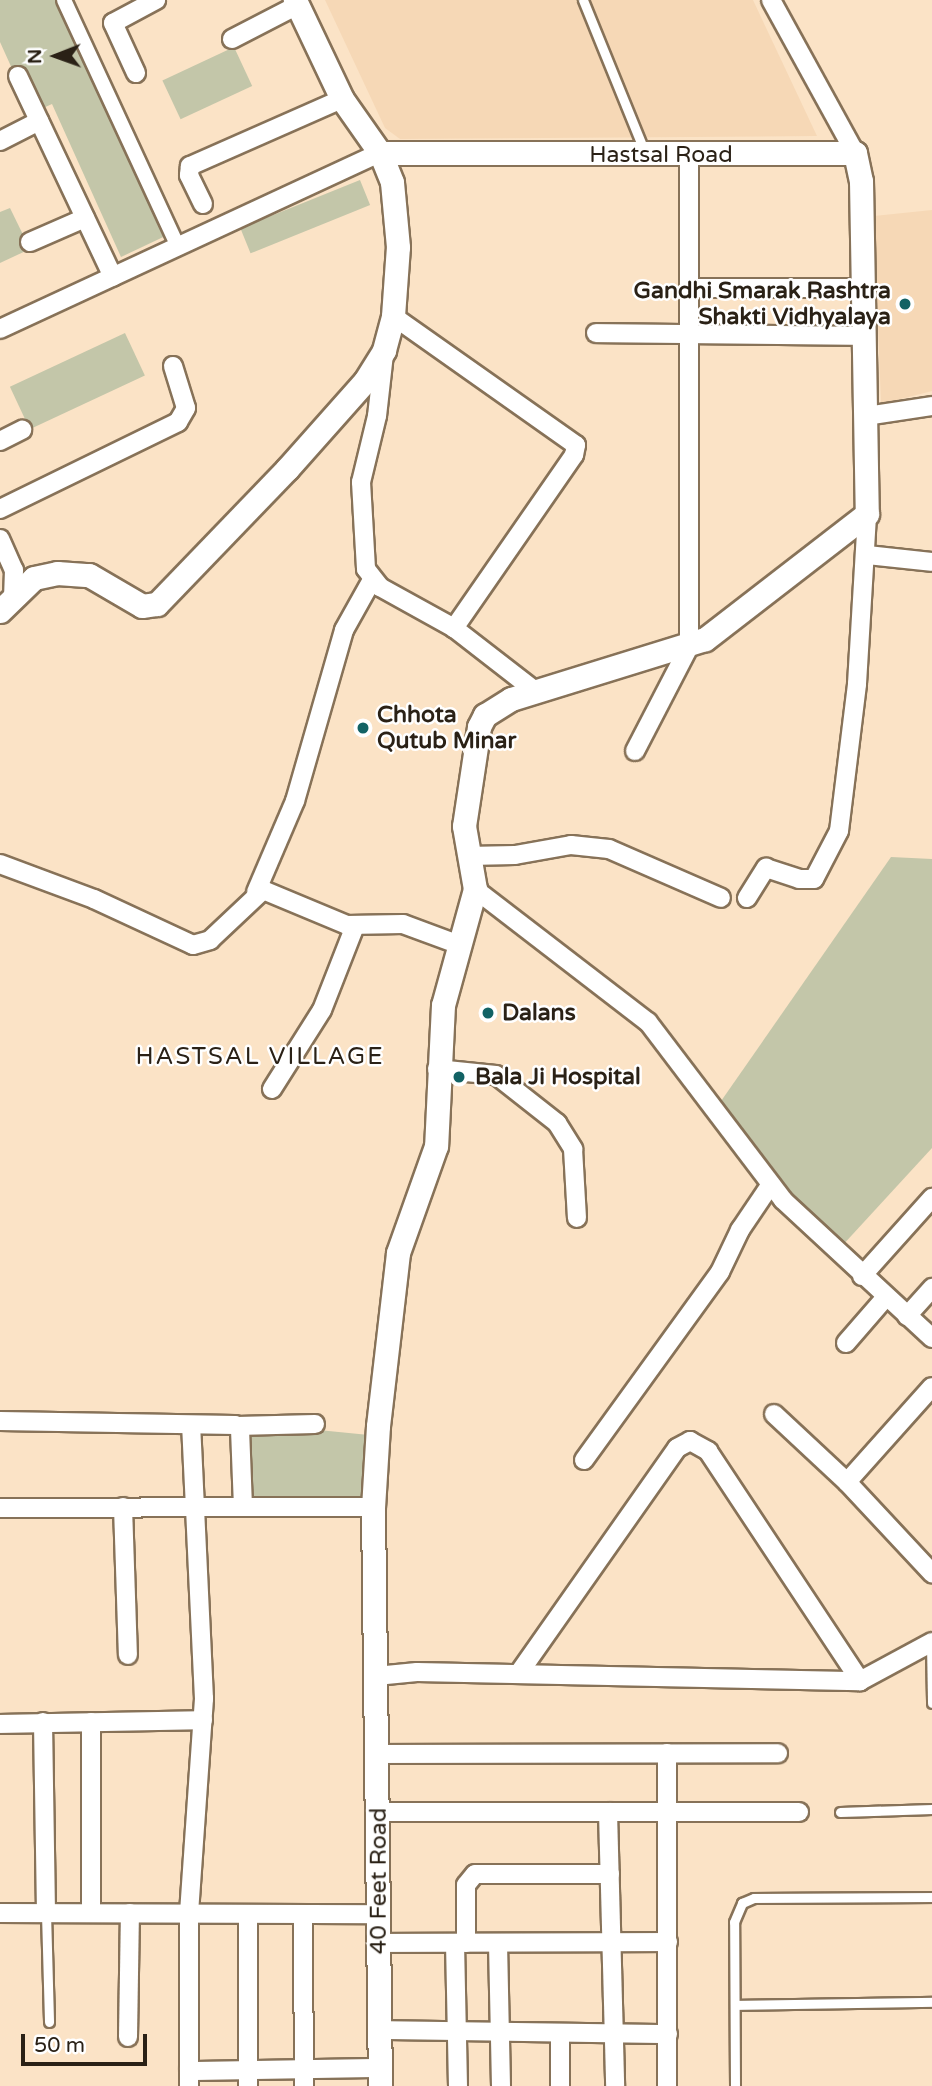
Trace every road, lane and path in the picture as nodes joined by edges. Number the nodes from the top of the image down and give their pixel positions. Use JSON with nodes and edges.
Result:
{"nodes":[{"id":1,"x":64,"y":0,"type":"edge"},
{"id":2,"x":156,"y":0,"type":"edge"},
{"id":3,"x":583,"y":0,"type":"edge"},
{"id":4,"x":771,"y":0,"type":"edge"},
{"id":5,"x":297,"y":3,"type":"edge"},
{"id":6,"x":232,"y":39,"type":"dead end"},
{"id":7,"x":136,"y":74,"type":"dead end"},
{"id":8,"x":18,"y":76,"type":"dead end"},
{"id":9,"x":342,"y":99,"type":"junction"},
{"id":10,"x":39,"y":121,"type":"junction"},
{"id":11,"x":0,"y":141,"type":"edge"},
{"id":12,"x":380,"y":153,"type":"junction"},
{"id":13,"x":855,"y":153,"type":"junction"},
{"id":14,"x":646,"y":155,"type":"junction"},
{"id":15,"x":689,"y":156,"type":"junction"},
{"id":16,"x":203,"y":204,"type":"dead end"},
{"id":17,"x":85,"y":218,"type":"junction"},
{"id":18,"x":30,"y":242,"type":"dead end"},
{"id":19,"x":178,"y":247,"type":"junction"},
{"id":20,"x":113,"y":277,"type":"junction"},
{"id":21,"x":689,"y":288,"type":"junction"},
{"id":22,"x":864,"y":288,"type":"junction"},
{"id":23,"x":393,"y":316,"type":"junction"},
{"id":24,"x":0,"y":329,"type":"edge"},
{"id":25,"x":596,"y":333,"type":"dead end"},
{"id":26,"x":690,"y":333,"type":"junction"},
{"id":27,"x":865,"y":336,"type":"junction"},
{"id":28,"x":384,"y":350,"type":"junction"},
{"id":29,"x":173,"y":366,"type":"dead end"},
{"id":30,"x":932,"y":406,"type":"edge"},
{"id":31,"x":866,"y":416,"type":"junction"},
{"id":32,"x":22,"y":429,"type":"dead end"},
{"id":33,"x":0,"y":441,"type":"edge"},
{"id":34,"x":0,"y":509,"type":"edge"},
{"id":35,"x":867,"y":514,"type":"junction"},
{"id":36,"x":0,"y":538,"type":"edge"},
{"id":37,"x":867,"y":555,"type":"junction"},
{"id":38,"x":932,"y":562,"type":"edge"},
{"id":39,"x":372,"y":580,"type":"junction"},
{"id":40,"x":7,"y":593,"type":"edge"},
{"id":41,"x":454,"y":628,"type":"junction"},
{"id":42,"x":689,"y":647,"type":"junction"},
{"id":43,"x":534,"y":690,"type":"junction"},
{"id":44,"x":635,"y":751,"type":"dead end"},
{"id":45,"x":468,"y":856,"type":"junction"},
{"id":46,"x":0,"y":864,"type":"edge"},
{"id":47,"x":475,"y":889,"type":"junction"},
{"id":48,"x":256,"y":892,"type":"junction"},
{"id":49,"x":720,"y":898,"type":"dead end"},
{"id":50,"x":747,"y":898,"type":"dead end"},
{"id":51,"x":355,"y":926,"type":"junction"},
{"id":52,"x":457,"y":944,"type":"junction"},
{"id":53,"x":437,"y":1069,"type":"junction"},
{"id":54,"x":272,"y":1089,"type":"dead end"},
{"id":55,"x":771,"y":1184,"type":"junction"},
{"id":56,"x":932,"y":1198,"type":"edge"},
{"id":57,"x":577,"y":1218,"type":"dead end"},
{"id":58,"x":862,"y":1276,"type":"junction"},
{"id":59,"x":932,"y":1288,"type":"edge"},
{"id":60,"x":886,"y":1297,"type":"junction"},
{"id":61,"x":907,"y":1316,"type":"junction"},
{"id":62,"x":932,"y":1338,"type":"edge"},
{"id":63,"x":846,"y":1343,"type":"dead end"},
{"id":64,"x":932,"y":1387,"type":"edge"},
{"id":65,"x":774,"y":1414,"type":"dead end"},
{"id":66,"x":0,"y":1421,"type":"edge"},
{"id":67,"x":315,"y":1424,"type":"dead end"},
{"id":68,"x":191,"y":1425,"type":"junction"},
{"id":69,"x":237,"y":1426,"type":"junction"},
{"id":70,"x":584,"y":1460,"type":"dead end"},
{"id":71,"x":847,"y":1482,"type":"junction"},
{"id":72,"x":195,"y":1506,"type":"junction"},
{"id":73,"x":243,"y":1506,"type":"junction"},
{"id":74,"x":122,"y":1507,"type":"junction"},
{"id":75,"x":373,"y":1507,"type":"junction"},
{"id":76,"x":0,"y":1508,"type":"edge"},
{"id":77,"x":932,"y":1573,"type":"edge"},
{"id":78,"x":932,"y":1642,"type":"edge"},
{"id":79,"x":128,"y":1655,"type":"dead end"},
{"id":80,"x":519,"y":1673,"type":"junction"},
{"id":81,"x":376,"y":1676,"type":"junction"},
{"id":82,"x":860,"y":1681,"type":"junction"},
{"id":83,"x":932,"y":1703,"type":"edge"},
{"id":84,"x":203,"y":1720,"type":"junction"},
{"id":85,"x":43,"y":1722,"type":"junction"},
{"id":86,"x":91,"y":1722,"type":"junction"},
{"id":87,"x":0,"y":1724,"type":"edge"},
{"id":88,"x":667,"y":1753,"type":"junction"},
{"id":89,"x":778,"y":1753,"type":"dead end"},
{"id":90,"x":378,"y":1754,"type":"junction"},
{"id":91,"x":932,"y":1809,"type":"edge"},
{"id":92,"x":379,"y":1812,"type":"junction"},
{"id":93,"x":608,"y":1812,"type":"junction"},
{"id":94,"x":668,"y":1812,"type":"junction"},
{"id":95,"x":799,"y":1812,"type":"dead end"},
{"id":96,"x":840,"y":1812,"type":"dead end"},
{"id":97,"x":610,"y":1874,"type":"junction"},
{"id":98,"x":932,"y":1897,"type":"edge"},
{"id":99,"x":0,"y":1913,"type":"edge"},
{"id":100,"x":46,"y":1913,"type":"junction"},
{"id":101,"x":91,"y":1913,"type":"junction"},
{"id":102,"x":130,"y":1913,"type":"junction"},
{"id":103,"x":189,"y":1913,"type":"junction"},
{"id":104,"x":248,"y":1914,"type":"junction"},
{"id":105,"x":303,"y":1914,"type":"junction"},
{"id":106,"x":378,"y":1914,"type":"junction"},
{"id":107,"x":611,"y":1942,"type":"junction"},
{"id":108,"x":668,"y":1942,"type":"junction"},
{"id":109,"x":461,"y":1943,"type":"junction"},
{"id":110,"x":498,"y":1943,"type":"junction"},
{"id":111,"x":378,"y":1944,"type":"junction"},
{"id":112,"x":932,"y":2002,"type":"edge"},
{"id":113,"x":734,"y":2006,"type":"junction"},
{"id":114,"x":49,"y":2022,"type":"dead end"},
{"id":115,"x":380,"y":2031,"type":"junction"},
{"id":116,"x":457,"y":2032,"type":"junction"},
{"id":117,"x":501,"y":2032,"type":"junction"},
{"id":118,"x":560,"y":2033,"type":"junction"},
{"id":119,"x":615,"y":2034,"type":"junction"},
{"id":120,"x":668,"y":2034,"type":"junction"},
{"id":121,"x":128,"y":2037,"type":"dead end"},
{"id":122,"x":304,"y":2077,"type":"edge"},
{"id":123,"x":380,"y":2077,"type":"edge"},
{"id":124,"x":189,"y":2078,"type":"edge"},
{"id":125,"x":248,"y":2078,"type":"edge"},
{"id":126,"x":458,"y":2086,"type":"edge"},
{"id":127,"x":501,"y":2086,"type":"edge"},
{"id":128,"x":560,"y":2086,"type":"edge"},
{"id":129,"x":615,"y":2086,"type":"edge"},
{"id":130,"x":667,"y":2086,"type":"edge"},
{"id":131,"x":735,"y":2086,"type":"edge"}],
"edges":[{"from":1,"to":19,"type":"street"},
{"from":2,"to":7,"type":"street"},
{"from":3,"to":14,"type":"lane"},
{"from":4,"to":13,"type":"street"},
{"from":5,"to":6,"type":"street"},
{"from":5,"to":9,"type":"street"},
{"from":8,"to":10,"type":"street"},
{"from":9,"to":12,"type":"street"},
{"from":9,"to":16,"type":"street"},
{"from":10,"to":11,"type":"street"},
{"from":10,"to":17,"type":"street"},
{"from":12,"to":14,"type":"street","name":"Hastsal Road"},
{"from":12,"to":19,"type":"street"},
{"from":12,"to":23,"type":"street"},
{"from":13,"to":15,"type":"street","name":"Hastsal Road"},
{"from":13,"to":22,"type":"street"},
{"from":14,"to":15,"type":"street","name":"Hastsal Road"},
{"from":15,"to":21,"type":"street"},
{"from":17,"to":18,"type":"street"},
{"from":17,"to":20,"type":"street"},
{"from":19,"to":20,"type":"street"},
{"from":20,"to":24,"type":"street"},
{"from":21,"to":22,"type":"street"},
{"from":21,"to":26,"type":"street"},
{"from":22,"to":27,"type":"street"},
{"from":23,"to":28,"type":"street"},
{"from":23,"to":41,"type":"street"},
{"from":25,"to":26,"type":"street"},
{"from":26,"to":27,"type":"street"},
{"from":26,"to":42,"type":"street"},
{"from":27,"to":31,"type":"street"},
{"from":28,"to":39,"type":"street"},
{"from":28,"to":40,"type":"street"},
{"from":29,"to":34,"type":"street"},
{"from":30,"to":31,"type":"street"},
{"from":31,"to":35,"type":"street"},
{"from":32,"to":33,"type":"street"},
{"from":35,"to":37,"type":"street"},
{"from":35,"to":42,"type":"street"},
{"from":36,"to":40,"type":"street"},
{"from":37,"to":38,"type":"street"},
{"from":37,"to":50,"type":"street"},
{"from":39,"to":41,"type":"street"},
{"from":39,"to":48,"type":"street"},
{"from":41,"to":43,"type":"street"},
{"from":42,"to":43,"type":"street"},
{"from":42,"to":44,"type":"street"},
{"from":43,"to":45,"type":"street"},
{"from":45,"to":47,"type":"street"},
{"from":45,"to":49,"type":"street"},
{"from":46,"to":48,"type":"street"},
{"from":47,"to":52,"type":"street","name":"40 Feet Road"},
{"from":47,"to":55,"type":"street"},
{"from":48,"to":51,"type":"street"},
{"from":51,"to":52,"type":"street"},
{"from":51,"to":54,"type":"street"},
{"from":52,"to":53,"type":"street","name":"40 Feet Road"},
{"from":53,"to":57,"type":"street"},
{"from":53,"to":75,"type":"street","name":"40 Feet Road"},
{"from":55,"to":58,"type":"street"},
{"from":55,"to":70,"type":"street"},
{"from":56,"to":58,"type":"street"},
{"from":58,"to":60,"type":"street"},
{"from":59,"to":61,"type":"street"},
{"from":60,"to":61,"type":"street"},
{"from":60,"to":63,"type":"street"},
{"from":61,"to":62,"type":"street"},
{"from":64,"to":71,"type":"street"},
{"from":65,"to":71,"type":"street"},
{"from":66,"to":68,"type":"street"},
{"from":67,"to":69,"type":"street"},
{"from":68,"to":69,"type":"street"},
{"from":68,"to":72,"type":"street"},
{"from":69,"to":73,"type":"street"},
{"from":71,"to":77,"type":"street"},
{"from":72,"to":73,"type":"street"},
{"from":72,"to":74,"type":"street"},
{"from":72,"to":84,"type":"street"},
{"from":73,"to":75,"type":"street"},
{"from":74,"to":76,"type":"street"},
{"from":74,"to":79,"type":"street"},
{"from":75,"to":81,"type":"street","name":"40 Feet Road"},
{"from":78,"to":82,"type":"street"},
{"from":78,"to":83,"type":"lane"},
{"from":80,"to":81,"type":"street"},
{"from":80,"to":82,"type":"street"},
{"from":80,"to":82,"type":"street"},
{"from":81,"to":90,"type":"street","name":"40 Feet Road"},
{"from":84,"to":86,"type":"street"},
{"from":84,"to":103,"type":"street"},
{"from":85,"to":86,"type":"street"},
{"from":85,"to":87,"type":"street"},
{"from":85,"to":100,"type":"street"},
{"from":86,"to":101,"type":"street"},
{"from":88,"to":89,"type":"street"},
{"from":88,"to":90,"type":"street"},
{"from":88,"to":94,"type":"street"},
{"from":90,"to":92,"type":"street","name":"40 Feet Road"},
{"from":91,"to":96,"type":"lane"},
{"from":92,"to":93,"type":"street"},
{"from":92,"to":106,"type":"street","name":"40 Feet Road"},
{"from":93,"to":94,"type":"street"},
{"from":93,"to":97,"type":"street"},
{"from":94,"to":95,"type":"street"},
{"from":94,"to":108,"type":"street"},
{"from":97,"to":107,"type":"street"},
{"from":97,"to":109,"type":"street"},
{"from":98,"to":113,"type":"lane"},
{"from":99,"to":100,"type":"street"},
{"from":100,"to":101,"type":"street"},
{"from":100,"to":114,"type":"lane"},
{"from":101,"to":102,"type":"street"},
{"from":102,"to":103,"type":"street"},
{"from":102,"to":121,"type":"street"},
{"from":103,"to":104,"type":"street"},
{"from":103,"to":124,"type":"street"},
{"from":104,"to":105,"type":"street"},
{"from":104,"to":125,"type":"street"},
{"from":105,"to":106,"type":"street"},
{"from":105,"to":122,"type":"street"},
{"from":106,"to":111,"type":"street","name":"40 Feet Road"},
{"from":107,"to":108,"type":"street"},
{"from":107,"to":110,"type":"street"},
{"from":107,"to":119,"type":"street"},
{"from":108,"to":120,"type":"street"},
{"from":109,"to":110,"type":"street"},
{"from":109,"to":111,"type":"street"},
{"from":109,"to":116,"type":"street"},
{"from":110,"to":117,"type":"street"},
{"from":111,"to":115,"type":"street","name":"40 Feet Road"},
{"from":112,"to":113,"type":"lane"},
{"from":113,"to":131,"type":"lane"},
{"from":115,"to":116,"type":"street"},
{"from":115,"to":123,"type":"street","name":"40 Feet Road"},
{"from":116,"to":117,"type":"street"},
{"from":116,"to":126,"type":"street"},
{"from":117,"to":118,"type":"street"},
{"from":117,"to":127,"type":"street"},
{"from":118,"to":119,"type":"street"},
{"from":118,"to":128,"type":"street"},
{"from":119,"to":120,"type":"street"},
{"from":119,"to":129,"type":"street"},
{"from":120,"to":130,"type":"street"},
{"from":122,"to":123,"type":"street"},
{"from":122,"to":125,"type":"street"},
{"from":124,"to":125,"type":"street"}]}
